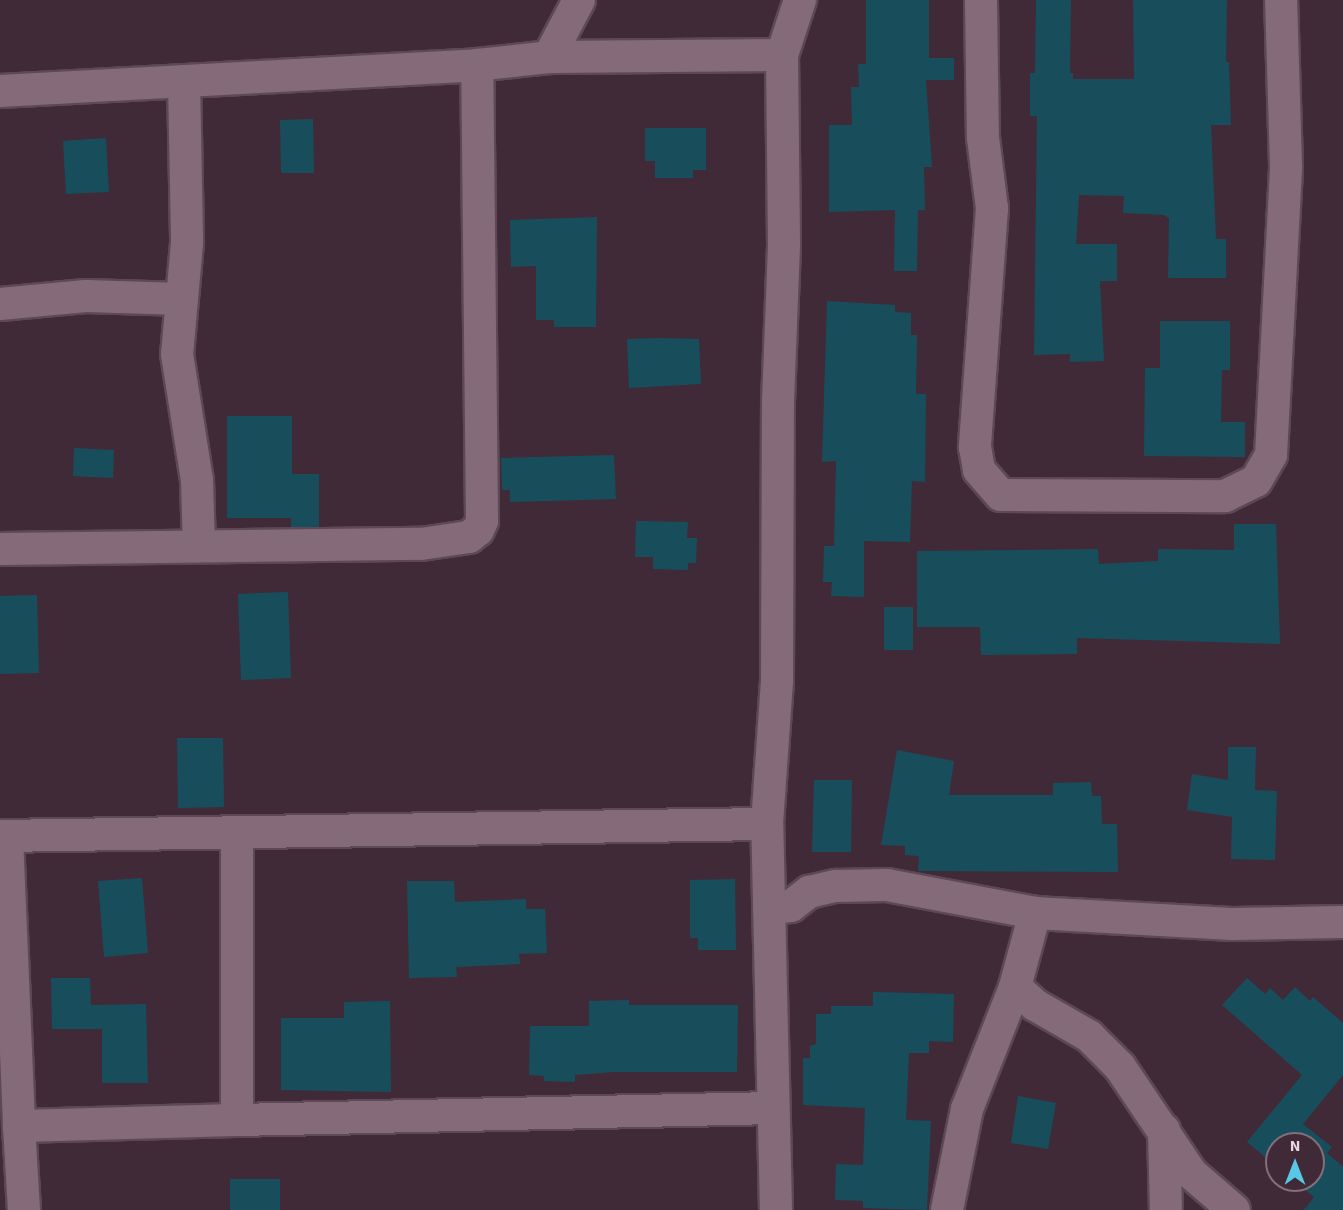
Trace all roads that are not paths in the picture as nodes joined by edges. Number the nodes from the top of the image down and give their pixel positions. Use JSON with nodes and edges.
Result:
{"nodes":[{"id":1,"x":579,"y":0,"type":"edge"},
{"id":2,"x":800,"y":0,"type":"edge"},
{"id":3,"x":981,"y":0,"type":"edge"},
{"id":4,"x":1281,"y":0,"type":"edge"},
{"id":5,"x":782,"y":55,"type":"junction"},
{"id":6,"x":549,"y":57,"type":"junction"},
{"id":7,"x":477,"y":65,"type":"junction"},
{"id":8,"x":184,"y":81,"type":"junction"},
{"id":9,"x":0,"y":91,"type":"edge"},
{"id":10,"x":182,"y":299,"type":"junction"},
{"id":11,"x":0,"y":304,"type":"edge"},
{"id":12,"x":199,"y":546,"type":"junction"},
{"id":13,"x":0,"y":549,"type":"edge"},
{"id":14,"x":767,"y":824,"type":"junction"},
{"id":15,"x":237,"y":832,"type":"junction"},
{"id":16,"x":4,"y":837,"type":"edge"},
{"id":17,"x":769,"y":908,"type":"junction"},
{"id":18,"x":1035,"y":914,"type":"junction"},
{"id":19,"x":1343,"y":922,"type":"edge"},
{"id":20,"x":1016,"y":987,"type":"junction"},
{"id":21,"x":772,"y":1108,"type":"junction"},
{"id":22,"x":237,"y":1120,"type":"junction"},
{"id":23,"x":19,"y":1126,"type":"junction"},
{"id":24,"x":1164,"y":1130,"type":"junction"},
{"id":25,"x":24,"y":1210,"type":"edge"},
{"id":26,"x":776,"y":1210,"type":"edge"},
{"id":27,"x":947,"y":1210,"type":"edge"},
{"id":28,"x":1166,"y":1210,"type":"edge"},
{"id":29,"x":1234,"y":1210,"type":"edge"}],
"edges":[{"from":1,"to":6,"type":"street"},
{"from":2,"to":5,"type":"street"},
{"from":3,"to":4,"type":"street"},
{"from":5,"to":6,"type":"street"},
{"from":5,"to":14,"type":"street"},
{"from":6,"to":7,"type":"street"},
{"from":7,"to":8,"type":"street"},
{"from":7,"to":12,"type":"street"},
{"from":8,"to":9,"type":"street"},
{"from":8,"to":10,"type":"street"},
{"from":10,"to":11,"type":"street"},
{"from":10,"to":12,"type":"street"},
{"from":12,"to":13,"type":"street"},
{"from":14,"to":15,"type":"street"},
{"from":14,"to":17,"type":"street"},
{"from":15,"to":16,"type":"street"},
{"from":15,"to":22,"type":"street"},
{"from":16,"to":23,"type":"street"},
{"from":17,"to":18,"type":"street"},
{"from":17,"to":21,"type":"street"},
{"from":18,"to":19,"type":"street"},
{"from":18,"to":20,"type":"street"},
{"from":20,"to":24,"type":"street"},
{"from":20,"to":27,"type":"street"},
{"from":21,"to":22,"type":"street"},
{"from":21,"to":26,"type":"street"},
{"from":22,"to":23,"type":"street"},
{"from":23,"to":25,"type":"street"},
{"from":24,"to":28,"type":"street"},
{"from":24,"to":29,"type":"street"}]}
